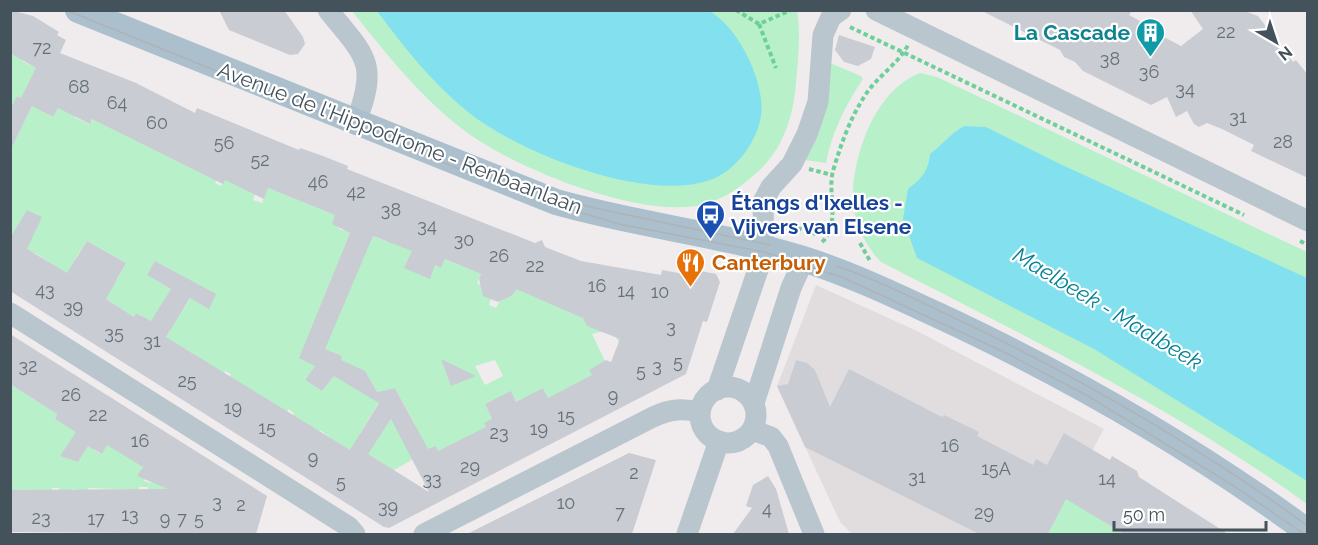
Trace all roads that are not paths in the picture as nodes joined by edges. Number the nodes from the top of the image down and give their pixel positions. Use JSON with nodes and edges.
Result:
{"nodes":[{"id":1,"x":78,"y":10,"type":"edge"},
{"id":2,"x":328,"y":10,"type":"edge"},
{"id":3,"x":876,"y":10,"type":"edge"},
{"id":4,"x":836,"y":14,"type":"edge"},
{"id":5,"x":356,"y":122,"type":"junction"},
{"id":6,"x":1308,"y":221,"type":"edge"},
{"id":7,"x":764,"y":248,"type":"junction"},
{"id":8,"x":804,"y":259,"type":"junction"},
{"id":9,"x":10,"y":313,"type":"edge"},
{"id":10,"x":717,"y":390,"type":"junction"},
{"id":11,"x":754,"y":403,"type":"junction"},
{"id":12,"x":700,"y":412,"type":"junction"},
{"id":13,"x":752,"y":430,"type":"junction"},
{"id":14,"x":719,"y":441,"type":"junction"},
{"id":15,"x":1308,"y":532,"type":"edge"},
{"id":16,"x":355,"y":534,"type":"edge"},
{"id":17,"x":424,"y":534,"type":"edge"},
{"id":18,"x":687,"y":534,"type":"edge"},
{"id":19,"x":814,"y":534,"type":"edge"}],
"edges":[{"from":1,"to":5,"type":"main road","name":"Avenue de l'Hippodrome - Renbaanlaan"},
{"from":2,"to":5,"type":"street"},
{"from":3,"to":6,"type":"street"},
{"from":4,"to":7,"type":"street"},
{"from":5,"to":7,"type":"main road","name":"Avenue de l'Hippodrome - Renbaanlaan"},
{"from":7,"to":8,"type":"main road","name":"Avenue de l'Hippodrome - Renbaanlaan"},
{"from":7,"to":10,"type":"street"},
{"from":8,"to":11,"type":"street"},
{"from":8,"to":15,"type":"main road","name":"Avenue de l'Hippodrome - Renbaanlaan"},
{"from":9,"to":16,"type":"street"},
{"from":10,"to":11,"type":"street"},
{"from":10,"to":12,"type":"street"},
{"from":11,"to":13,"type":"street"},
{"from":12,"to":14,"type":"street"},
{"from":12,"to":17,"type":"street"},
{"from":13,"to":14,"type":"street"},
{"from":13,"to":19,"type":"street"},
{"from":14,"to":18,"type":"street"}]}
